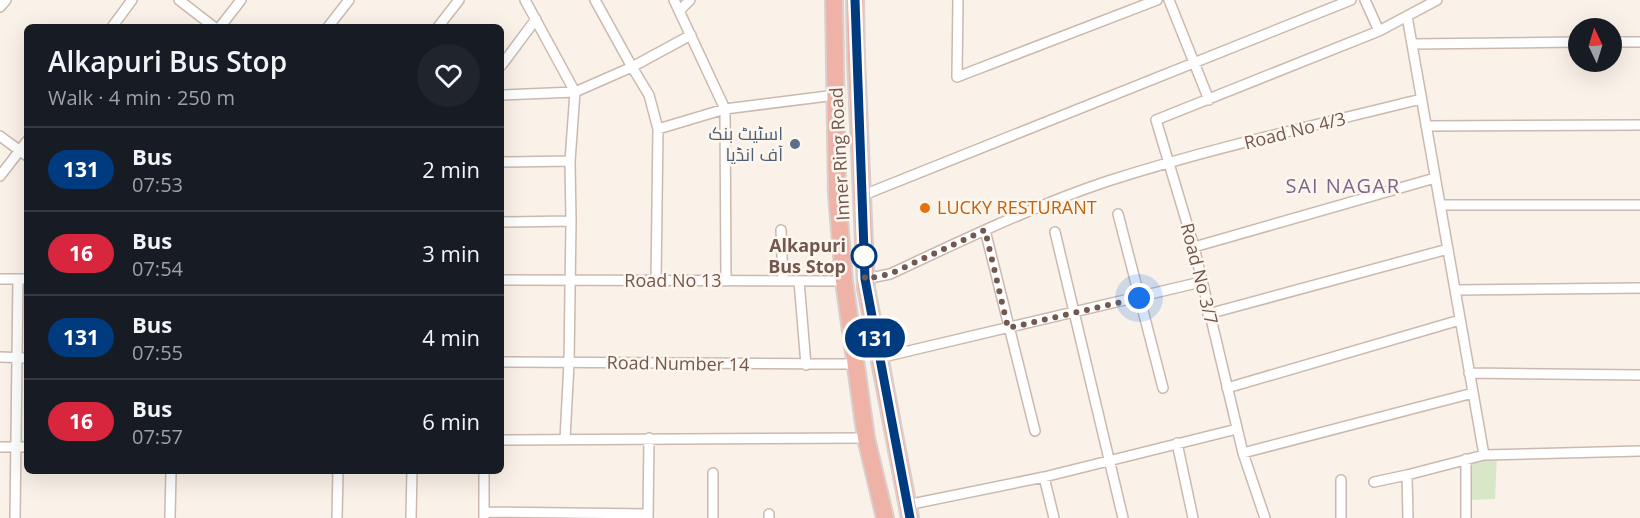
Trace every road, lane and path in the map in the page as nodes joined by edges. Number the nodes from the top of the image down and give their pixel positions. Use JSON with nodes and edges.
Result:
{"nodes":[{"id":1,"x":6,"y":0,"type":"edge"},
{"id":2,"x":132,"y":0,"type":"edge"},
{"id":3,"x":179,"y":0,"type":"edge"},
{"id":4,"x":241,"y":0,"type":"edge"},
{"id":5,"x":349,"y":0,"type":"edge"},
{"id":6,"x":459,"y":0,"type":"edge"},
{"id":7,"x":525,"y":0,"type":"edge"},
{"id":8,"x":595,"y":0,"type":"edge"},
{"id":9,"x":674,"y":0,"type":"edge"},
{"id":10,"x":690,"y":0,"type":"edge"},
{"id":11,"x":834,"y":0,"type":"edge"},
{"id":12,"x":855,"y":0,"type":"edge"},
{"id":13,"x":958,"y":0,"type":"edge"},
{"id":14,"x":1157,"y":0,"type":"edge"},
{"id":15,"x":1169,"y":0,"type":"edge"},
{"id":16,"x":1351,"y":0,"type":"edge"},
{"id":17,"x":1365,"y":0,"type":"edge"},
{"id":18,"x":1437,"y":0,"type":"edge"},
{"id":19,"x":0,"y":8,"type":"edge"},
{"id":20,"x":680,"y":10,"type":"junction"},
{"id":21,"x":1407,"y":16,"type":"junction"},
{"id":22,"x":536,"y":19,"type":"junction"},
{"id":23,"x":114,"y":24,"type":"edge"},
{"id":24,"x":210,"y":24,"type":"edge"},
{"id":25,"x":222,"y":24,"type":"edge"},
{"id":26,"x":330,"y":24,"type":"edge"},
{"id":27,"x":440,"y":24,"type":"edge"},
{"id":28,"x":1379,"y":31,"type":"junction"},
{"id":29,"x":691,"y":35,"type":"junction"},
{"id":30,"x":1568,"y":42,"type":"edge"},
{"id":31,"x":1622,"y":42,"type":"edge"},
{"id":32,"x":1640,"y":42,"type":"edge"},
{"id":33,"x":1412,"y":44,"type":"junction"},
{"id":34,"x":504,"y":62,"type":"edge"},
{"id":35,"x":1194,"y":63,"type":"junction"},
{"id":36,"x":632,"y":67,"type":"junction"},
{"id":37,"x":575,"y":92,"type":"junction"},
{"id":38,"x":504,"y":95,"type":"edge"},
{"id":39,"x":836,"y":95,"type":"junction"},
{"id":40,"x":1421,"y":99,"type":"junction"},
{"id":41,"x":1209,"y":100,"type":"junction"},
{"id":42,"x":725,"y":109,"type":"junction"},
{"id":43,"x":1640,"y":125,"type":"edge"},
{"id":44,"x":1426,"y":126,"type":"junction"},
{"id":45,"x":658,"y":129,"type":"junction"},
{"id":46,"x":0,"y":136,"type":"edge"},
{"id":47,"x":23,"y":153,"type":"edge"},
{"id":48,"x":570,"y":161,"type":"junction"},
{"id":49,"x":504,"y":162,"type":"edge"},
{"id":50,"x":1169,"y":162,"type":"junction"},
{"id":51,"x":0,"y":176,"type":"edge"},
{"id":52,"x":1435,"y":178,"type":"junction"},
{"id":53,"x":861,"y":196,"type":"junction"},
{"id":54,"x":1440,"y":205,"type":"junction"},
{"id":55,"x":1640,"y":205,"type":"edge"},
{"id":56,"x":1118,"y":213,"type":"dead end"},
{"id":57,"x":571,"y":220,"type":"junction"},
{"id":58,"x":504,"y":222,"type":"edge"},
{"id":59,"x":781,"y":230,"type":"dead end"},
{"id":60,"x":985,"y":230,"type":"junction"},
{"id":61,"x":1055,"y":232,"type":"dead end"},
{"id":62,"x":1194,"y":247,"type":"junction"},
{"id":63,"x":1448,"y":249,"type":"junction"},
{"id":64,"x":0,"y":279,"type":"edge"},
{"id":65,"x":23,"y":279,"type":"edge"},
{"id":66,"x":865,"y":279,"type":"junction"},
{"id":67,"x":504,"y":280,"type":"edge"},
{"id":68,"x":570,"y":281,"type":"junction"},
{"id":69,"x":656,"y":281,"type":"junction"},
{"id":70,"x":726,"y":281,"type":"junction"},
{"id":71,"x":783,"y":281,"type":"junction"},
{"id":72,"x":799,"y":281,"type":"junction"},
{"id":73,"x":844,"y":282,"type":"junction"},
{"id":74,"x":1202,"y":282,"type":"junction"},
{"id":75,"x":1640,"y":288,"type":"edge"},
{"id":76,"x":1455,"y":290,"type":"junction"},
{"id":77,"x":1139,"y":298,"type":"junction"},
{"id":78,"x":1074,"y":312,"type":"junction"},
{"id":79,"x":1208,"y":314,"type":"junction"},
{"id":80,"x":1460,"y":320,"type":"junction"},
{"id":81,"x":1008,"y":328,"type":"junction"},
{"id":82,"x":0,"y":357,"type":"edge"},
{"id":83,"x":22,"y":358,"type":"edge"},
{"id":84,"x":879,"y":358,"type":"junction"},
{"id":85,"x":504,"y":362,"type":"edge"},
{"id":86,"x":569,"y":363,"type":"junction"},
{"id":87,"x":856,"y":364,"type":"junction"},
{"id":88,"x":806,"y":365,"type":"junction"},
{"id":89,"x":1469,"y":373,"type":"junction"},
{"id":90,"x":1640,"y":375,"type":"edge"},
{"id":91,"x":1163,"y":388,"type":"dead end"},
{"id":92,"x":1227,"y":388,"type":"junction"},
{"id":93,"x":1473,"y":393,"type":"junction"},
{"id":94,"x":1237,"y":429,"type":"junction"},
{"id":95,"x":1035,"y":431,"type":"dead end"},
{"id":96,"x":649,"y":438,"type":"junction"},
{"id":97,"x":866,"y":438,"type":"junction"},
{"id":98,"x":565,"y":439,"type":"junction"},
{"id":99,"x":504,"y":440,"type":"edge"},
{"id":100,"x":1178,"y":443,"type":"junction"},
{"id":101,"x":0,"y":447,"type":"edge"},
{"id":102,"x":16,"y":447,"type":"junction"},
{"id":103,"x":24,"y":447,"type":"edge"},
{"id":104,"x":1640,"y":451,"type":"edge"},
{"id":105,"x":1243,"y":453,"type":"junction"},
{"id":106,"x":1484,"y":455,"type":"junction"},
{"id":107,"x":1466,"y":459,"type":"junction"},
{"id":108,"x":1110,"y":460,"type":"junction"},
{"id":109,"x":712,"y":473,"type":"dead end"},
{"id":110,"x":171,"y":474,"type":"edge"},
{"id":111,"x":338,"y":474,"type":"edge"},
{"id":112,"x":412,"y":474,"type":"edge"},
{"id":113,"x":484,"y":474,"type":"edge"},
{"id":114,"x":1407,"y":475,"type":"junction"},
{"id":115,"x":1044,"y":477,"type":"junction"},
{"id":116,"x":1341,"y":480,"type":"dead end"},
{"id":117,"x":160,"y":482,"type":"dead end"},
{"id":118,"x":171,"y":482,"type":"junction"},
{"id":119,"x":1374,"y":482,"type":"dead end"},
{"id":120,"x":909,"y":512,"type":"edge"},
{"id":121,"x":484,"y":515,"type":"edge"},
{"id":122,"x":574,"y":516,"type":"edge"},
{"id":123,"x":648,"y":516,"type":"edge"},
{"id":124,"x":15,"y":518,"type":"edge"},
{"id":125,"x":170,"y":518,"type":"edge"},
{"id":126,"x":338,"y":518,"type":"edge"},
{"id":127,"x":411,"y":518,"type":"edge"},
{"id":128,"x":713,"y":518,"type":"edge"},
{"id":129,"x":885,"y":518,"type":"edge"},
{"id":130,"x":1054,"y":518,"type":"edge"},
{"id":131,"x":1123,"y":518,"type":"edge"},
{"id":132,"x":1194,"y":518,"type":"edge"},
{"id":133,"x":1264,"y":518,"type":"edge"},
{"id":134,"x":1341,"y":518,"type":"edge"},
{"id":135,"x":1408,"y":518,"type":"edge"},
{"id":136,"x":1466,"y":518,"type":"edge"}],
"edges":[{"from":1,"to":19,"type":"street"},
{"from":2,"to":23,"type":"street"},
{"from":3,"to":24,"type":"street"},
{"from":4,"to":25,"type":"street"},
{"from":5,"to":26,"type":"street"},
{"from":6,"to":27,"type":"street"},
{"from":7,"to":22,"type":"street"},
{"from":8,"to":36,"type":"street"},
{"from":9,"to":20,"type":"street"},
{"from":10,"to":20,"type":"street"},
{"from":11,"to":39,"type":"highway","name":"Inner Ring Road"},
{"from":12,"to":53,"type":"highway","name":"Inner Ring Road"},
{"from":13,"to":14,"type":"street"},
{"from":15,"to":35,"type":"street"},
{"from":16,"to":35,"type":"street"},
{"from":17,"to":28,"type":"street"},
{"from":18,"to":21,"type":"street"},
{"from":20,"to":29,"type":"street"},
{"from":21,"to":28,"type":"street"},
{"from":21,"to":33,"type":"street"},
{"from":22,"to":34,"type":"street"},
{"from":22,"to":37,"type":"street"},
{"from":28,"to":41,"type":"street"},
{"from":29,"to":36,"type":"street"},
{"from":29,"to":42,"type":"street"},
{"from":30,"to":33,"type":"street"},
{"from":31,"to":32,"type":"street"},
{"from":33,"to":40,"type":"street"},
{"from":35,"to":41,"type":"street"},
{"from":35,"to":53,"type":"street"},
{"from":36,"to":37,"type":"street"},
{"from":36,"to":45,"type":"street"},
{"from":37,"to":38,"type":"street"},
{"from":37,"to":48,"type":"street"},
{"from":39,"to":42,"type":"street"},
{"from":39,"to":73,"type":"highway","name":"Inner Ring Road"},
{"from":40,"to":44,"type":"street"},
{"from":40,"to":50,"type":"street","name":"Road No 4/3"},
{"from":41,"to":50,"type":"street","name":"Road No 3/7"},
{"from":42,"to":45,"type":"street"},
{"from":42,"to":70,"type":"street"},
{"from":43,"to":44,"type":"street"},
{"from":44,"to":52,"type":"street"},
{"from":45,"to":69,"type":"street"},
{"from":46,"to":47,"type":"street"},
{"from":47,"to":51,"type":"street"},
{"from":48,"to":49,"type":"street"},
{"from":48,"to":57,"type":"street"},
{"from":50,"to":60,"type":"street","name":"Road No 4/3"},
{"from":50,"to":62,"type":"street","name":"Road No 3/7"},
{"from":52,"to":54,"type":"street"},
{"from":52,"to":62,"type":"street"},
{"from":53,"to":66,"type":"highway","name":"Inner Ring Road"},
{"from":54,"to":55,"type":"street"},
{"from":54,"to":63,"type":"street"},
{"from":56,"to":77,"type":"street"},
{"from":57,"to":58,"type":"street"},
{"from":57,"to":68,"type":"street"},
{"from":59,"to":71,"type":"street"},
{"from":60,"to":66,"type":"street","name":"Road No 4/3"},
{"from":60,"to":81,"type":"street"},
{"from":61,"to":78,"type":"street"},
{"from":62,"to":74,"type":"street","name":"Road No 3/7"},
{"from":63,"to":76,"type":"street"},
{"from":63,"to":79,"type":"street"},
{"from":64,"to":65,"type":"street"},
{"from":65,"to":83,"type":"street"},
{"from":66,"to":84,"type":"highway","name":"Inner Ring Road"},
{"from":67,"to":68,"type":"street","name":"Road No 13"},
{"from":68,"to":69,"type":"street","name":"Road No 13"},
{"from":68,"to":86,"type":"street"},
{"from":69,"to":70,"type":"street","name":"Road No 13"},
{"from":70,"to":71,"type":"street","name":"Road No 13"},
{"from":71,"to":72,"type":"street","name":"Road No 13"},
{"from":72,"to":73,"type":"street","name":"Road No 13"},
{"from":72,"to":88,"type":"street"},
{"from":73,"to":87,"type":"highway","name":"Inner Ring Road"},
{"from":74,"to":77,"type":"street"},
{"from":74,"to":79,"type":"street","name":"Road No 3/7"},
{"from":75,"to":76,"type":"street"},
{"from":76,"to":80,"type":"street"},
{"from":77,"to":78,"type":"street"},
{"from":77,"to":91,"type":"street"},
{"from":78,"to":81,"type":"street"},
{"from":78,"to":108,"type":"street"},
{"from":79,"to":92,"type":"street","name":"Road No 3/7"},
{"from":80,"to":89,"type":"street"},
{"from":80,"to":92,"type":"street"},
{"from":81,"to":84,"type":"street"},
{"from":81,"to":95,"type":"street"},
{"from":82,"to":83,"type":"street"},
{"from":83,"to":102,"type":"street"},
{"from":84,"to":120,"type":"highway","name":"Inner Ring Road"},
{"from":85,"to":86,"type":"street","name":"Road Number 14"},
{"from":86,"to":88,"type":"street","name":"Road Number 14"},
{"from":86,"to":98,"type":"street"},
{"from":87,"to":88,"type":"street","name":"Road Number 14"},
{"from":87,"to":97,"type":"highway","name":"Inner Ring Road"},
{"from":89,"to":90,"type":"street"},
{"from":89,"to":93,"type":"street"},
{"from":92,"to":94,"type":"street","name":"Road No 3/7"},
{"from":93,"to":105,"type":"street"},
{"from":93,"to":106,"type":"street"},
{"from":94,"to":100,"type":"street"},
{"from":94,"to":105,"type":"street","name":"Road No 3/7"},
{"from":96,"to":97,"type":"street"},
{"from":96,"to":98,"type":"street"},
{"from":96,"to":123,"type":"street"},
{"from":97,"to":129,"type":"highway","name":"Inner Ring Road"},
{"from":98,"to":99,"type":"street"},
{"from":100,"to":108,"type":"street"},
{"from":100,"to":132,"type":"street"},
{"from":101,"to":102,"type":"street"},
{"from":102,"to":103,"type":"street"},
{"from":102,"to":124,"type":"street"},
{"from":104,"to":106,"type":"street"},
{"from":105,"to":133,"type":"street","name":"Road No 3/7"},
{"from":106,"to":107,"type":"street"},
{"from":107,"to":114,"type":"street"},
{"from":107,"to":136,"type":"street"},
{"from":108,"to":115,"type":"street"},
{"from":108,"to":131,"type":"street"},
{"from":109,"to":128,"type":"street"},
{"from":110,"to":118,"type":"street"},
{"from":111,"to":126,"type":"street"},
{"from":112,"to":127,"type":"street"},
{"from":113,"to":121,"type":"street"},
{"from":114,"to":119,"type":"street"},
{"from":114,"to":135,"type":"street"},
{"from":115,"to":120,"type":"street"},
{"from":115,"to":130,"type":"street"},
{"from":116,"to":134,"type":"street"},
{"from":117,"to":118,"type":"street"},
{"from":118,"to":125,"type":"street"},
{"from":121,"to":122,"type":"street"},
{"from":122,"to":123,"type":"street"}]}
